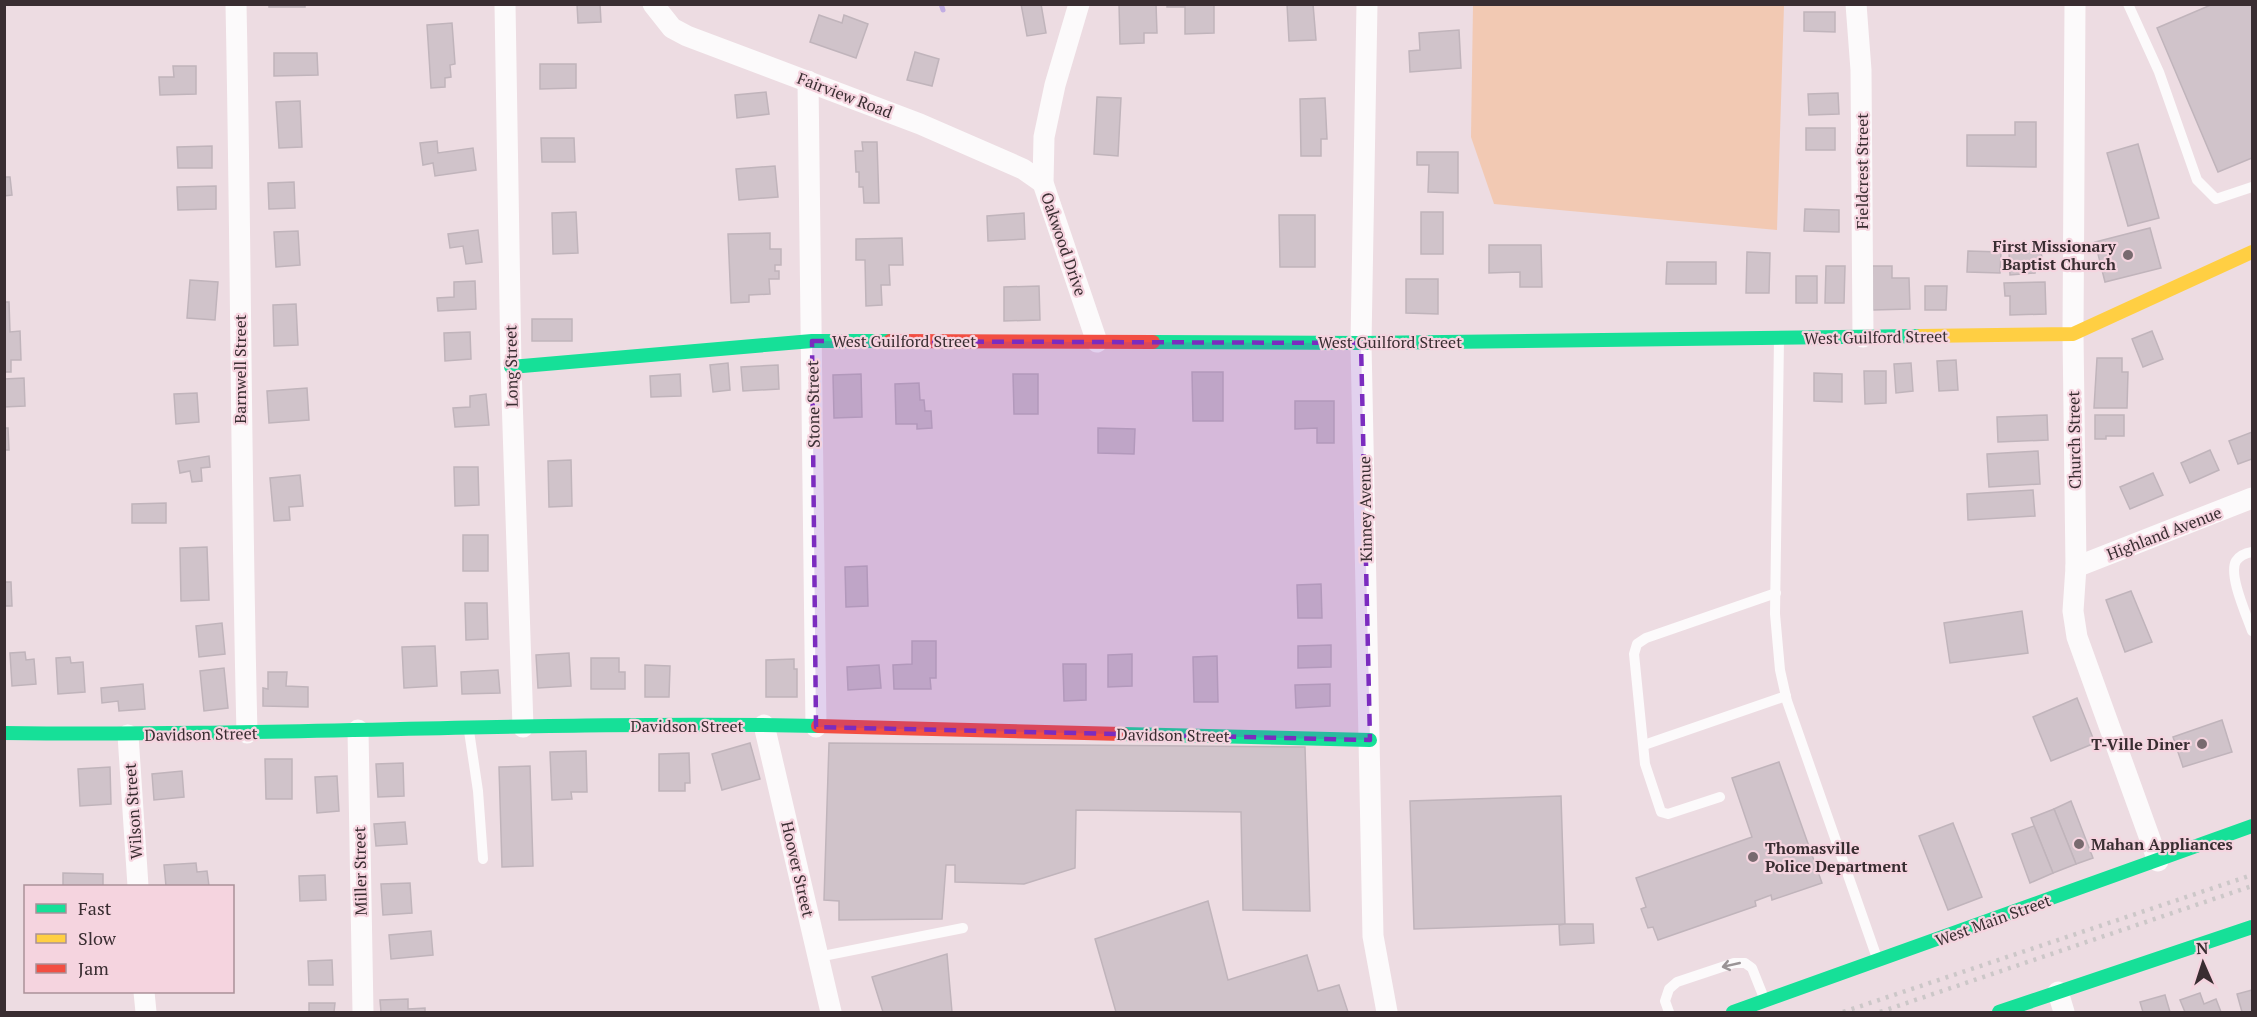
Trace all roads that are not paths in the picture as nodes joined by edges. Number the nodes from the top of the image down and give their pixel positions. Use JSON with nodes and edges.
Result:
{"nodes":[{"id":1,"x":236,"y":4,"type":"edge"},
{"id":2,"x":505,"y":4,"type":"edge"},
{"id":3,"x":653,"y":4,"type":"edge"},
{"id":4,"x":1079,"y":4,"type":"edge"},
{"id":5,"x":1367,"y":4,"type":"edge"},
{"id":6,"x":1856,"y":4,"type":"edge"},
{"id":7,"x":2075,"y":4,"type":"edge"},
{"id":8,"x":2128,"y":4,"type":"edge"},
{"id":9,"x":808,"y":81,"type":"junction"},
{"id":10,"x":1043,"y":183,"type":"junction"},
{"id":11,"x":2253,"y":186,"type":"edge"},
{"id":12,"x":2253,"y":252,"type":"edge"},
{"id":13,"x":2073,"y":334,"type":"junction"},
{"id":14,"x":1863,"y":337,"type":"junction"},
{"id":15,"x":1779,"y":338,"type":"junction"},
{"id":16,"x":812,"y":341,"type":"junction"},
{"id":17,"x":1097,"y":342,"type":"junction"},
{"id":18,"x":1361,"y":343,"type":"junction"},
{"id":19,"x":511,"y":367,"type":"junction"},
{"id":20,"x":2253,"y":498,"type":"edge"},
{"id":21,"x":2253,"y":552,"type":"edge"},
{"id":22,"x":2076,"y":567,"type":"junction"},
{"id":23,"x":1776,"y":593,"type":"junction"},
{"id":24,"x":2253,"y":631,"type":"edge"},
{"id":25,"x":1786,"y":696,"type":"junction"},
{"id":26,"x":764,"y":725,"type":"junction"},
{"id":27,"x":523,"y":727,"type":"junction"},
{"id":28,"x":816,"y":727,"type":"junction"},
{"id":29,"x":468,"y":728,"type":"junction"},
{"id":30,"x":358,"y":730,"type":"junction"},
{"id":31,"x":4,"y":733,"type":"edge"},
{"id":32,"x":247,"y":733,"type":"junction"},
{"id":33,"x":128,"y":735,"type":"junction"},
{"id":34,"x":1370,"y":740,"type":"junction"},
{"id":35,"x":1644,"y":746,"type":"junction"},
{"id":36,"x":1720,"y":798,"type":"dead end"},
{"id":37,"x":2253,"y":826,"type":"edge"},
{"id":38,"x":483,"y":859,"type":"dead end"},
{"id":39,"x":2158,"y":861,"type":"junction"},
{"id":40,"x":138,"y":885,"type":"edge"},
{"id":41,"x":2253,"y":927,"type":"edge"},
{"id":42,"x":963,"y":928,"type":"dead end"},
{"id":43,"x":818,"y":957,"type":"junction"},
{"id":44,"x":1878,"y":961,"type":"junction"},
{"id":45,"x":2058,"y":992,"type":"junction"},
{"id":46,"x":144,"y":993,"type":"edge"},
{"id":47,"x":1766,"y":1001,"type":"junction"},
{"id":48,"x":146,"y":1012,"type":"edge"},
{"id":49,"x":363,"y":1012,"type":"edge"},
{"id":50,"x":831,"y":1012,"type":"edge"},
{"id":51,"x":1387,"y":1012,"type":"edge"},
{"id":52,"x":1669,"y":1012,"type":"edge"},
{"id":53,"x":1733,"y":1012,"type":"edge"},
{"id":54,"x":1999,"y":1012,"type":"edge"},
{"id":55,"x":2064,"y":1012,"type":"edge"}],
"edges":[{"from":1,"to":32,"type":"street","name":"Barnwell Street"},
{"from":2,"to":19,"type":"street","name":"Long Street"},
{"from":3,"to":9,"type":"street","name":"Fairview Road"},
{"from":4,"to":10,"type":"street","name":"Oakwood Drive"},
{"from":5,"to":18,"type":"street","name":"Kinney Avenue"},
{"from":6,"to":14,"type":"street","name":"Fieldcrest Street"},
{"from":7,"to":13,"type":"street","name":"Church Street"},
{"from":8,"to":11,"type":"lane"},
{"from":9,"to":10,"type":"street","name":"Fairview Road"},
{"from":9,"to":16,"type":"street","name":"Stone Street"},
{"from":10,"to":17,"type":"street","name":"Oakwood Drive"},
{"from":12,"to":13,"type":"street","name":"West Guilford Street"},
{"from":13,"to":14,"type":"street","name":"West Guilford Street"},
{"from":13,"to":22,"type":"street","name":"Church Street"},
{"from":14,"to":15,"type":"street","name":"West Guilford Street"},
{"from":15,"to":18,"type":"street","name":"West Guilford Street"},
{"from":15,"to":23,"type":"lane"},
{"from":16,"to":17,"type":"street","name":"West Guilford Street"},
{"from":16,"to":19,"type":"street","name":"West Guilford Street"},
{"from":16,"to":28,"type":"street","name":"Stone Street"},
{"from":17,"to":18,"type":"street","name":"West Guilford Street"},
{"from":18,"to":34,"type":"street","name":"Kinney Avenue"},
{"from":19,"to":27,"type":"street","name":"Long Street"},
{"from":20,"to":22,"type":"street","name":"Highland Avenue"},
{"from":21,"to":24,"type":"lane"},
{"from":22,"to":39,"type":"street","name":"Church Street"},
{"from":23,"to":25,"type":"lane"},
{"from":23,"to":35,"type":"lane"},
{"from":25,"to":35,"type":"lane"},
{"from":25,"to":44,"type":"lane"},
{"from":26,"to":27,"type":"street","name":"Davidson Street"},
{"from":26,"to":28,"type":"street","name":"Davidson Street"},
{"from":26,"to":43,"type":"street","name":"Hoover Street"},
{"from":27,"to":29,"type":"street","name":"Davidson Street"},
{"from":28,"to":34,"type":"street","name":"Davidson Street"},
{"from":29,"to":30,"type":"street","name":"Davidson Street"},
{"from":29,"to":38,"type":"lane"},
{"from":30,"to":32,"type":"street","name":"Davidson Street"},
{"from":30,"to":49,"type":"street","name":"Miller Street"},
{"from":31,"to":33,"type":"street","name":"Davidson Street"},
{"from":32,"to":33,"type":"street","name":"Davidson Street"},
{"from":33,"to":40,"type":"street","name":"Wilson Street"},
{"from":34,"to":51,"type":"street","name":"Kinney Avenue"},
{"from":35,"to":36,"type":"lane"},
{"from":37,"to":39,"type":"street","name":"West Main Street"},
{"from":39,"to":44,"type":"street","name":"West Main Street"},
{"from":41,"to":45,"type":"street"},
{"from":42,"to":43,"type":"lane"},
{"from":43,"to":50,"type":"street","name":"Hoover Street"},
{"from":44,"to":47,"type":"street","name":"West Main Street"},
{"from":45,"to":54,"type":"street"},
{"from":45,"to":55,"type":"street"},
{"from":46,"to":48,"type":"street"},
{"from":47,"to":52,"type":"lane","one_way":true},
{"from":47,"to":53,"type":"street","name":"West Main Street"}]}
